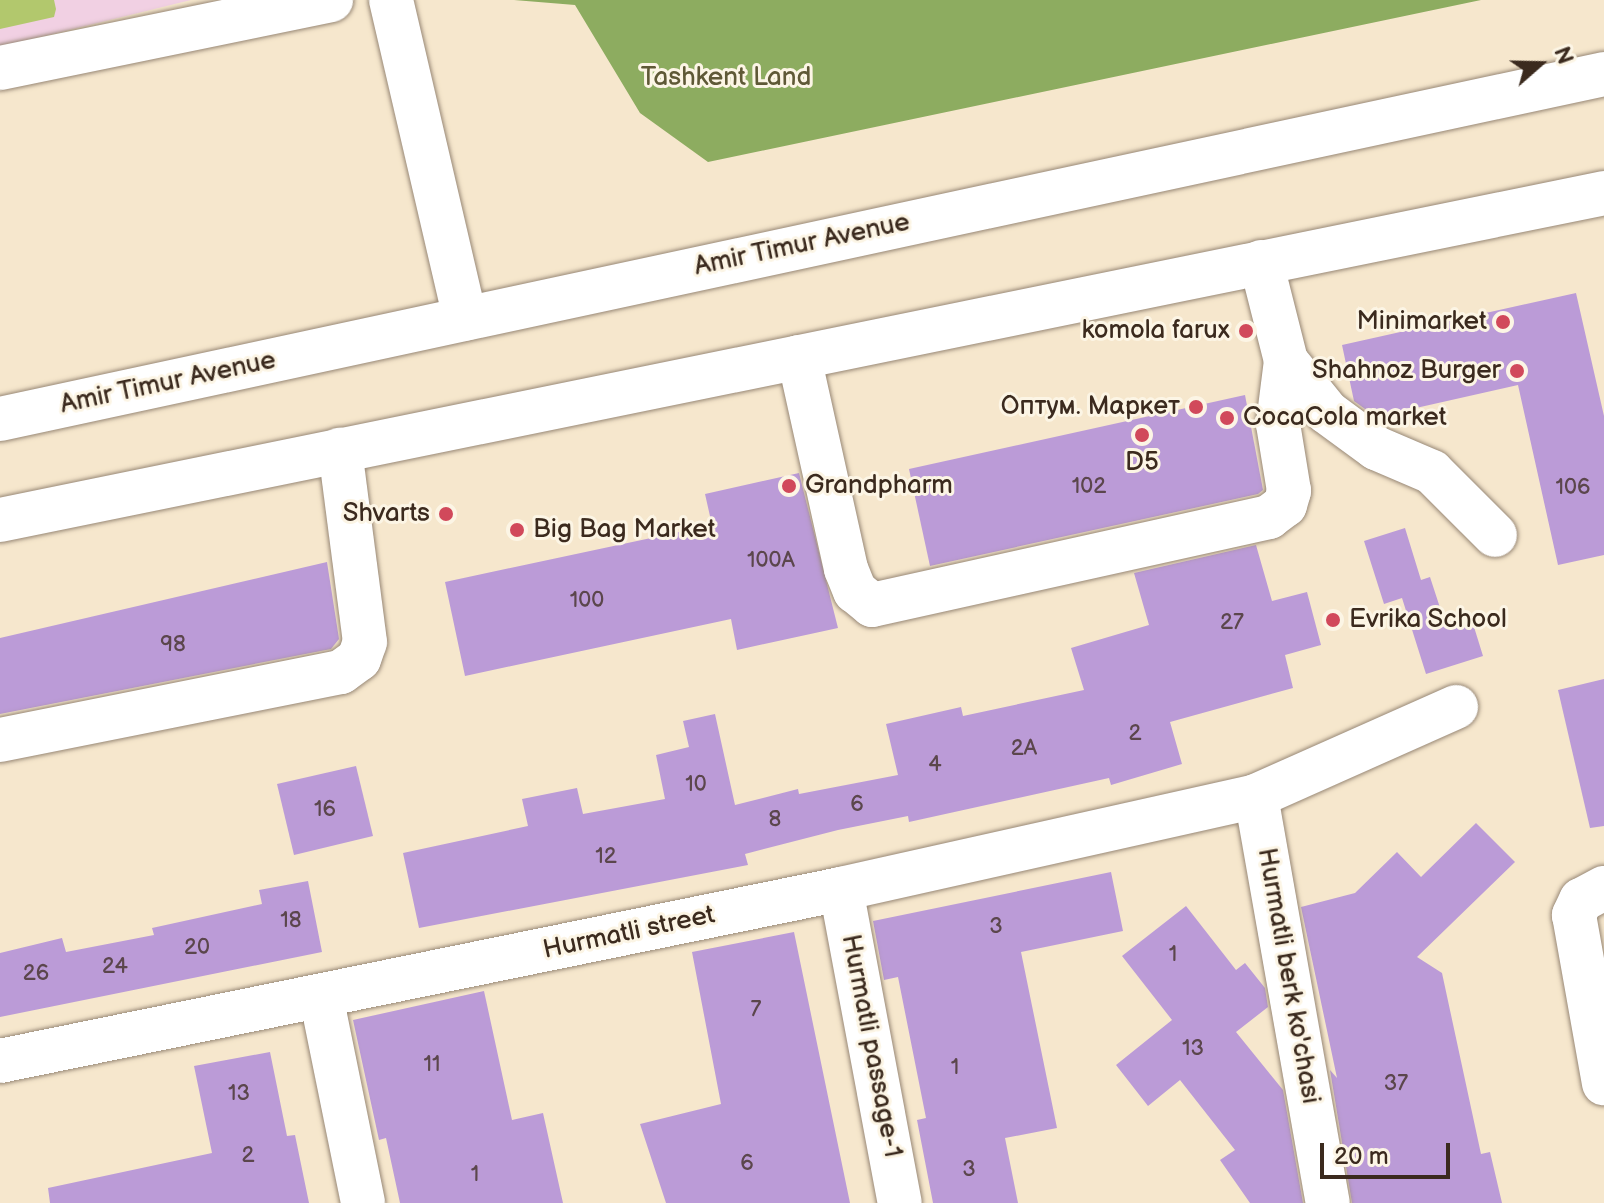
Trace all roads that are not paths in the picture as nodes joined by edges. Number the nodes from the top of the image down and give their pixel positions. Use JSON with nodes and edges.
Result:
{"nodes":[{"id":1,"x":331,"y":0,"type":"edge"},
{"id":2,"x":391,"y":0,"type":"edge"},
{"id":3,"x":0,"y":68,"type":"edge"},
{"id":4,"x":1604,"y":74,"type":"edge"},
{"id":5,"x":1604,"y":193,"type":"edge"},
{"id":6,"x":1261,"y":262,"type":"junction"},
{"id":7,"x":465,"y":319,"type":"junction"},
{"id":8,"x":799,"y":357,"type":"junction"},
{"id":9,"x":1286,"y":361,"type":"junction"},
{"id":10,"x":0,"y":419,"type":"edge"},
{"id":11,"x":340,"y":450,"type":"junction"},
{"id":12,"x":0,"y":520,"type":"edge"},
{"id":13,"x":1495,"y":535,"type":"dead end"},
{"id":14,"x":1456,"y":707,"type":"dead end"},
{"id":15,"x":0,"y":740,"type":"edge"},
{"id":16,"x":1256,"y":796,"type":"junction"},
{"id":17,"x":1604,"y":888,"type":"edge"},
{"id":18,"x":841,"y":889,"type":"junction"},
{"id":19,"x":321,"y":996,"type":"junction"},
{"id":20,"x":0,"y":1061,"type":"edge"},
{"id":21,"x":1604,"y":1083,"type":"edge"},
{"id":22,"x":363,"y":1203,"type":"edge"},
{"id":23,"x":900,"y":1203,"type":"edge"},
{"id":24,"x":1328,"y":1203,"type":"edge"}],
"edges":[{"from":1,"to":3,"type":"main road"},
{"from":2,"to":7,"type":"main road"},
{"from":4,"to":7,"type":"main road","name":"Amir Timur Avenue"},
{"from":5,"to":6,"type":"main road"},
{"from":6,"to":8,"type":"main road"},
{"from":6,"to":9,"type":"main road"},
{"from":7,"to":10,"type":"main road","name":"Amir Timur Avenue"},
{"from":8,"to":9,"type":"main road"},
{"from":8,"to":11,"type":"main road"},
{"from":9,"to":13,"type":"main road"},
{"from":11,"to":12,"type":"main road"},
{"from":11,"to":15,"type":"main road"},
{"from":14,"to":16,"type":"main road","name":"Hurmatli street"},
{"from":16,"to":18,"type":"main road","name":"Hurmatli street"},
{"from":16,"to":24,"type":"main road","name":"Hurmatli berk ko'chasi"},
{"from":17,"to":21,"type":"main road"},
{"from":18,"to":19,"type":"main road","name":"Hurmatli street"},
{"from":18,"to":23,"type":"main road","name":"Hurmatli passage-1"},
{"from":19,"to":20,"type":"main road","name":"Hurmatli street"},
{"from":19,"to":22,"type":"main road"}]}
